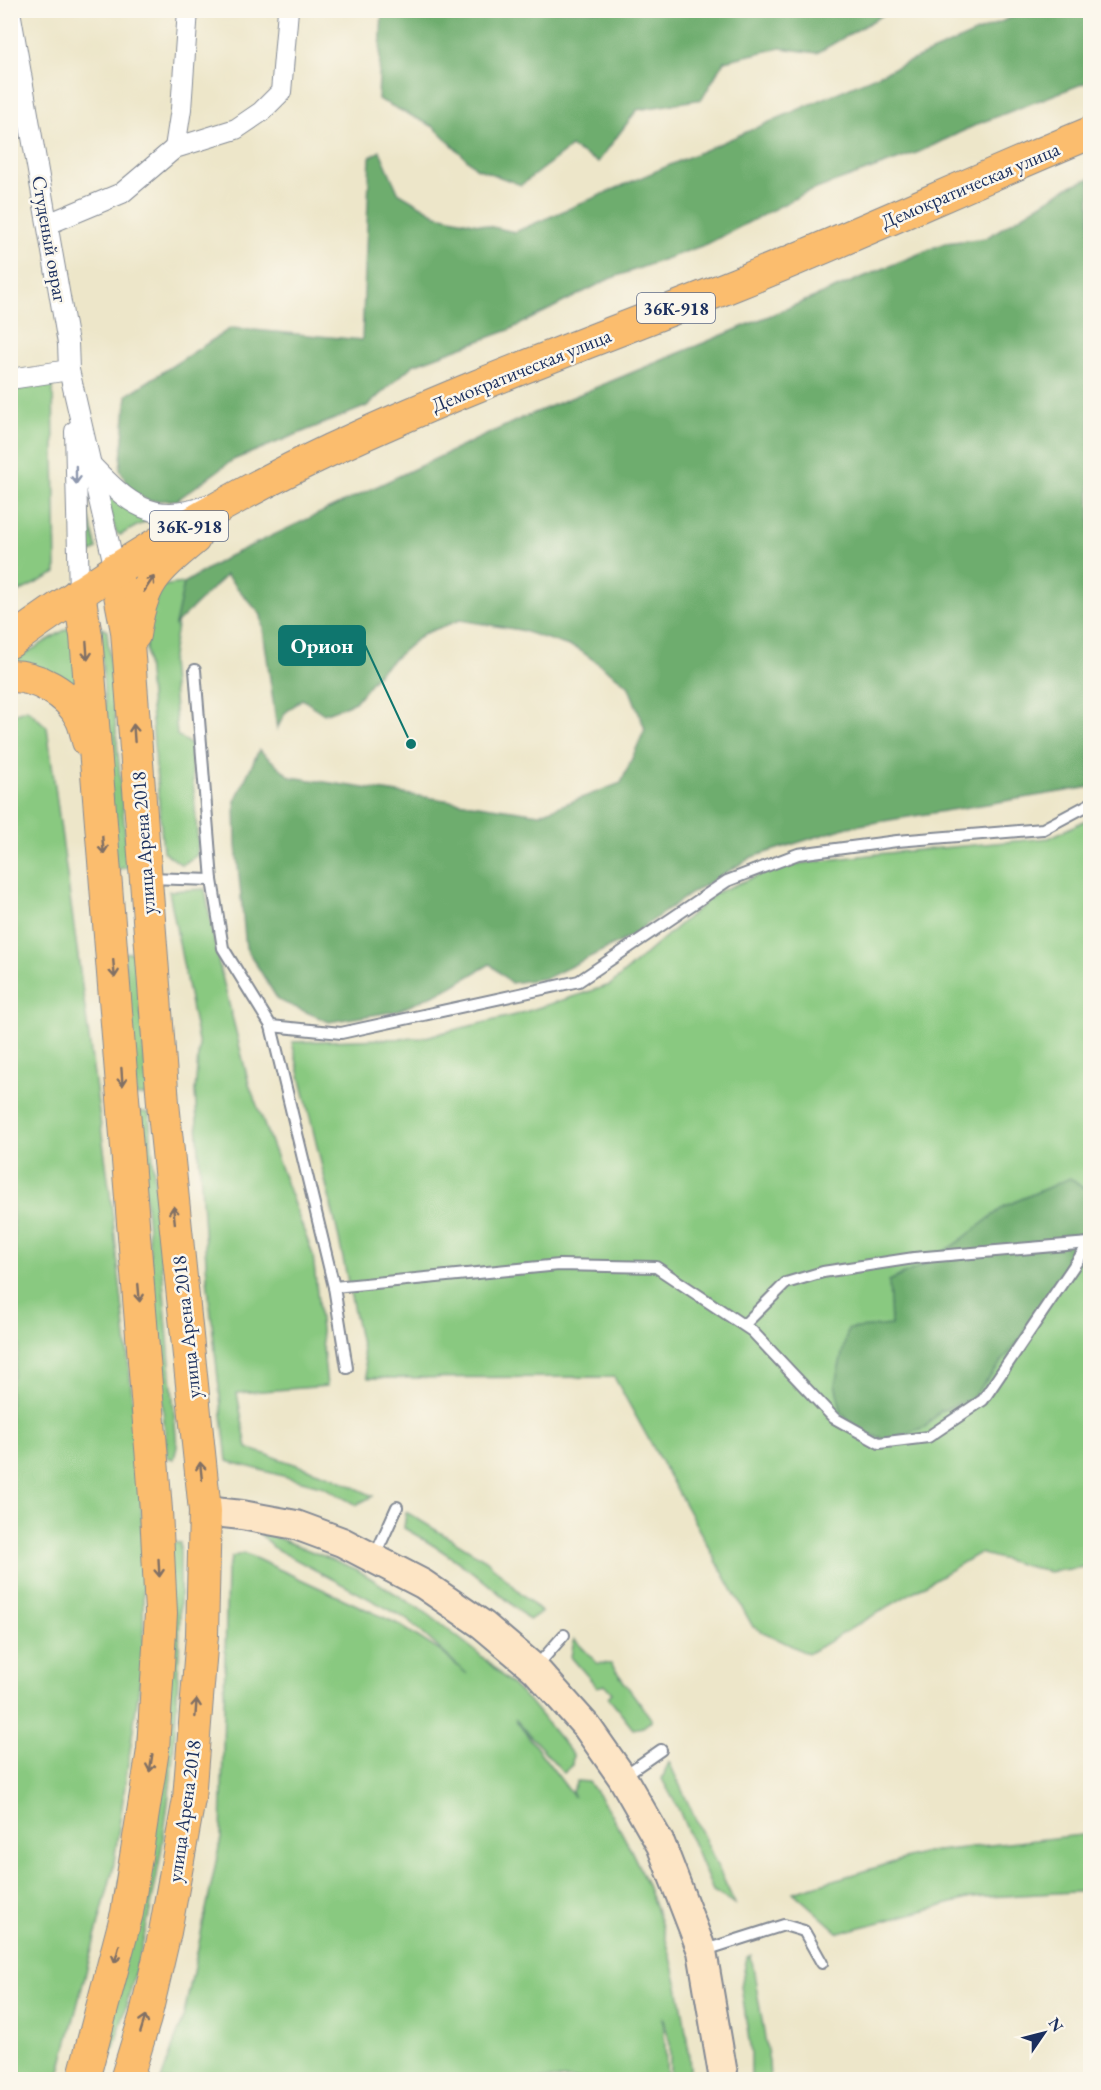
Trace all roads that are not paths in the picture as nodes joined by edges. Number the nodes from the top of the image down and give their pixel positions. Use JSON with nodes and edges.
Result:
{"nodes":[{"id":1,"x":188,"y":10,"type":"edge"},
{"id":2,"x":288,"y":10,"type":"edge"},
{"id":3,"x":10,"y":11,"type":"edge"},
{"id":4,"x":1090,"y":133,"type":"edge"},
{"id":5,"x":175,"y":147,"type":"junction"},
{"id":6,"x":48,"y":224,"type":"junction"},
{"id":7,"x":69,"y":370,"type":"junction"},
{"id":8,"x":10,"y":379,"type":"edge"},
{"id":9,"x":74,"y":395,"type":"junction"},
{"id":10,"x":92,"y":466,"type":"junction"},
{"id":11,"x":262,"y":483,"type":"junction"},
{"id":12,"x":115,"y":569,"type":"junction"},
{"id":13,"x":79,"y":593,"type":"junction"},
{"id":14,"x":10,"y":642,"type":"edge"},
{"id":15,"x":130,"y":661,"type":"junction"},
{"id":16,"x":195,"y":670,"type":"dead end"},
{"id":17,"x":10,"y":676,"type":"edge"},
{"id":18,"x":97,"y":774,"type":"junction"},
{"id":19,"x":1090,"y":804,"type":"edge"},
{"id":20,"x":144,"y":878,"type":"junction"},
{"id":21,"x":212,"y":880,"type":"junction"},
{"id":22,"x":129,"y":918,"type":"junction"},
{"id":23,"x":272,"y":1026,"type":"junction"},
{"id":24,"x":1090,"y":1243,"type":"edge"},
{"id":25,"x":334,"y":1287,"type":"junction"},
{"id":26,"x":744,"y":1325,"type":"junction"},
{"id":27,"x":347,"y":1368,"type":"dead end"},
{"id":28,"x":397,"y":1507,"type":"dead end"},
{"id":29,"x":156,"y":1510,"type":"junction"},
{"id":30,"x":205,"y":1511,"type":"junction"},
{"id":31,"x":374,"y":1558,"type":"junction"},
{"id":32,"x":564,"y":1635,"type":"dead end"},
{"id":33,"x":535,"y":1668,"type":"junction"},
{"id":34,"x":661,"y":1750,"type":"dead end"},
{"id":35,"x":622,"y":1777,"type":"junction"},
{"id":36,"x":702,"y":1951,"type":"junction"},
{"id":37,"x":822,"y":1964,"type":"dead end"},
{"id":38,"x":83,"y":2079,"type":"edge"},
{"id":39,"x":126,"y":2079,"type":"edge"},
{"id":40,"x":724,"y":2079,"type":"edge"}],
"edges":[{"from":1,"to":5,"type":"street"},
{"from":2,"to":5,"type":"street"},
{"from":3,"to":6,"type":"street","name":"Студеный овраг"},
{"from":4,"to":11,"type":"main road","name":"Демократическая улица","number":"36К-918"},
{"from":5,"to":6,"type":"street"},
{"from":6,"to":7,"type":"street","name":"Студеный овраг"},
{"from":7,"to":8,"type":"street"},
{"from":7,"to":9,"type":"street","name":"Студеный овраг"},
{"from":9,"to":10,"type":"street"},
{"from":9,"to":13,"type":"street","one_way":true},
{"from":10,"to":11,"type":"street"},
{"from":10,"to":12,"type":"street"},
{"from":11,"to":12,"type":"main road","name":"Демократическая улица","number":"36К-918"},
{"from":15,"to":11,"type":"main road","one_way":true},
{"from":12,"to":13,"type":"main road","name":"Демократическая улица","number":"36К-918"},
{"from":12,"to":15,"type":"main road","name":"улица Арена 2018"},
{"from":13,"to":14,"type":"main road","name":"Демократическая улица","number":"36К-918"},
{"from":13,"to":18,"type":"main road","name":"улица Арена 2018","one_way":true},
{"from":20,"to":15,"type":"main road","name":"улица Арена 2018","one_way":true},
{"from":16,"to":21,"type":"lane"},
{"from":17,"to":18,"type":"main road"},
{"from":18,"to":22,"type":"main road","name":"улица Арена 2018","one_way":true},
{"from":19,"to":23,"type":"lane"},
{"from":20,"to":21,"type":"lane"},
{"from":20,"to":22,"type":"main road","name":"улица Арена 2018"},
{"from":21,"to":23,"type":"lane"},
{"from":22,"to":29,"type":"main road","name":"улица Арена 2018","one_way":true},
{"from":30,"to":22,"type":"main road","name":"улица Арена 2018","one_way":true},
{"from":23,"to":25,"type":"lane"},
{"from":24,"to":26,"type":"lane"},
{"from":24,"to":26,"type":"lane"},
{"from":25,"to":26,"type":"lane"},
{"from":25,"to":27,"type":"lane"},
{"from":28,"to":31,"type":"lane"},
{"from":29,"to":30,"type":"main road"},
{"from":29,"to":38,"type":"main road","name":"улица Арена 2018","one_way":true},
{"from":30,"to":31,"type":"main road"},
{"from":39,"to":30,"type":"main road","name":"улица Арена 2018","one_way":true},
{"from":31,"to":33,"type":"main road"},
{"from":32,"to":33,"type":"lane"},
{"from":33,"to":35,"type":"main road"},
{"from":34,"to":35,"type":"lane"},
{"from":35,"to":36,"type":"main road"},
{"from":36,"to":37,"type":"lane"},
{"from":36,"to":40,"type":"main road"}]}
